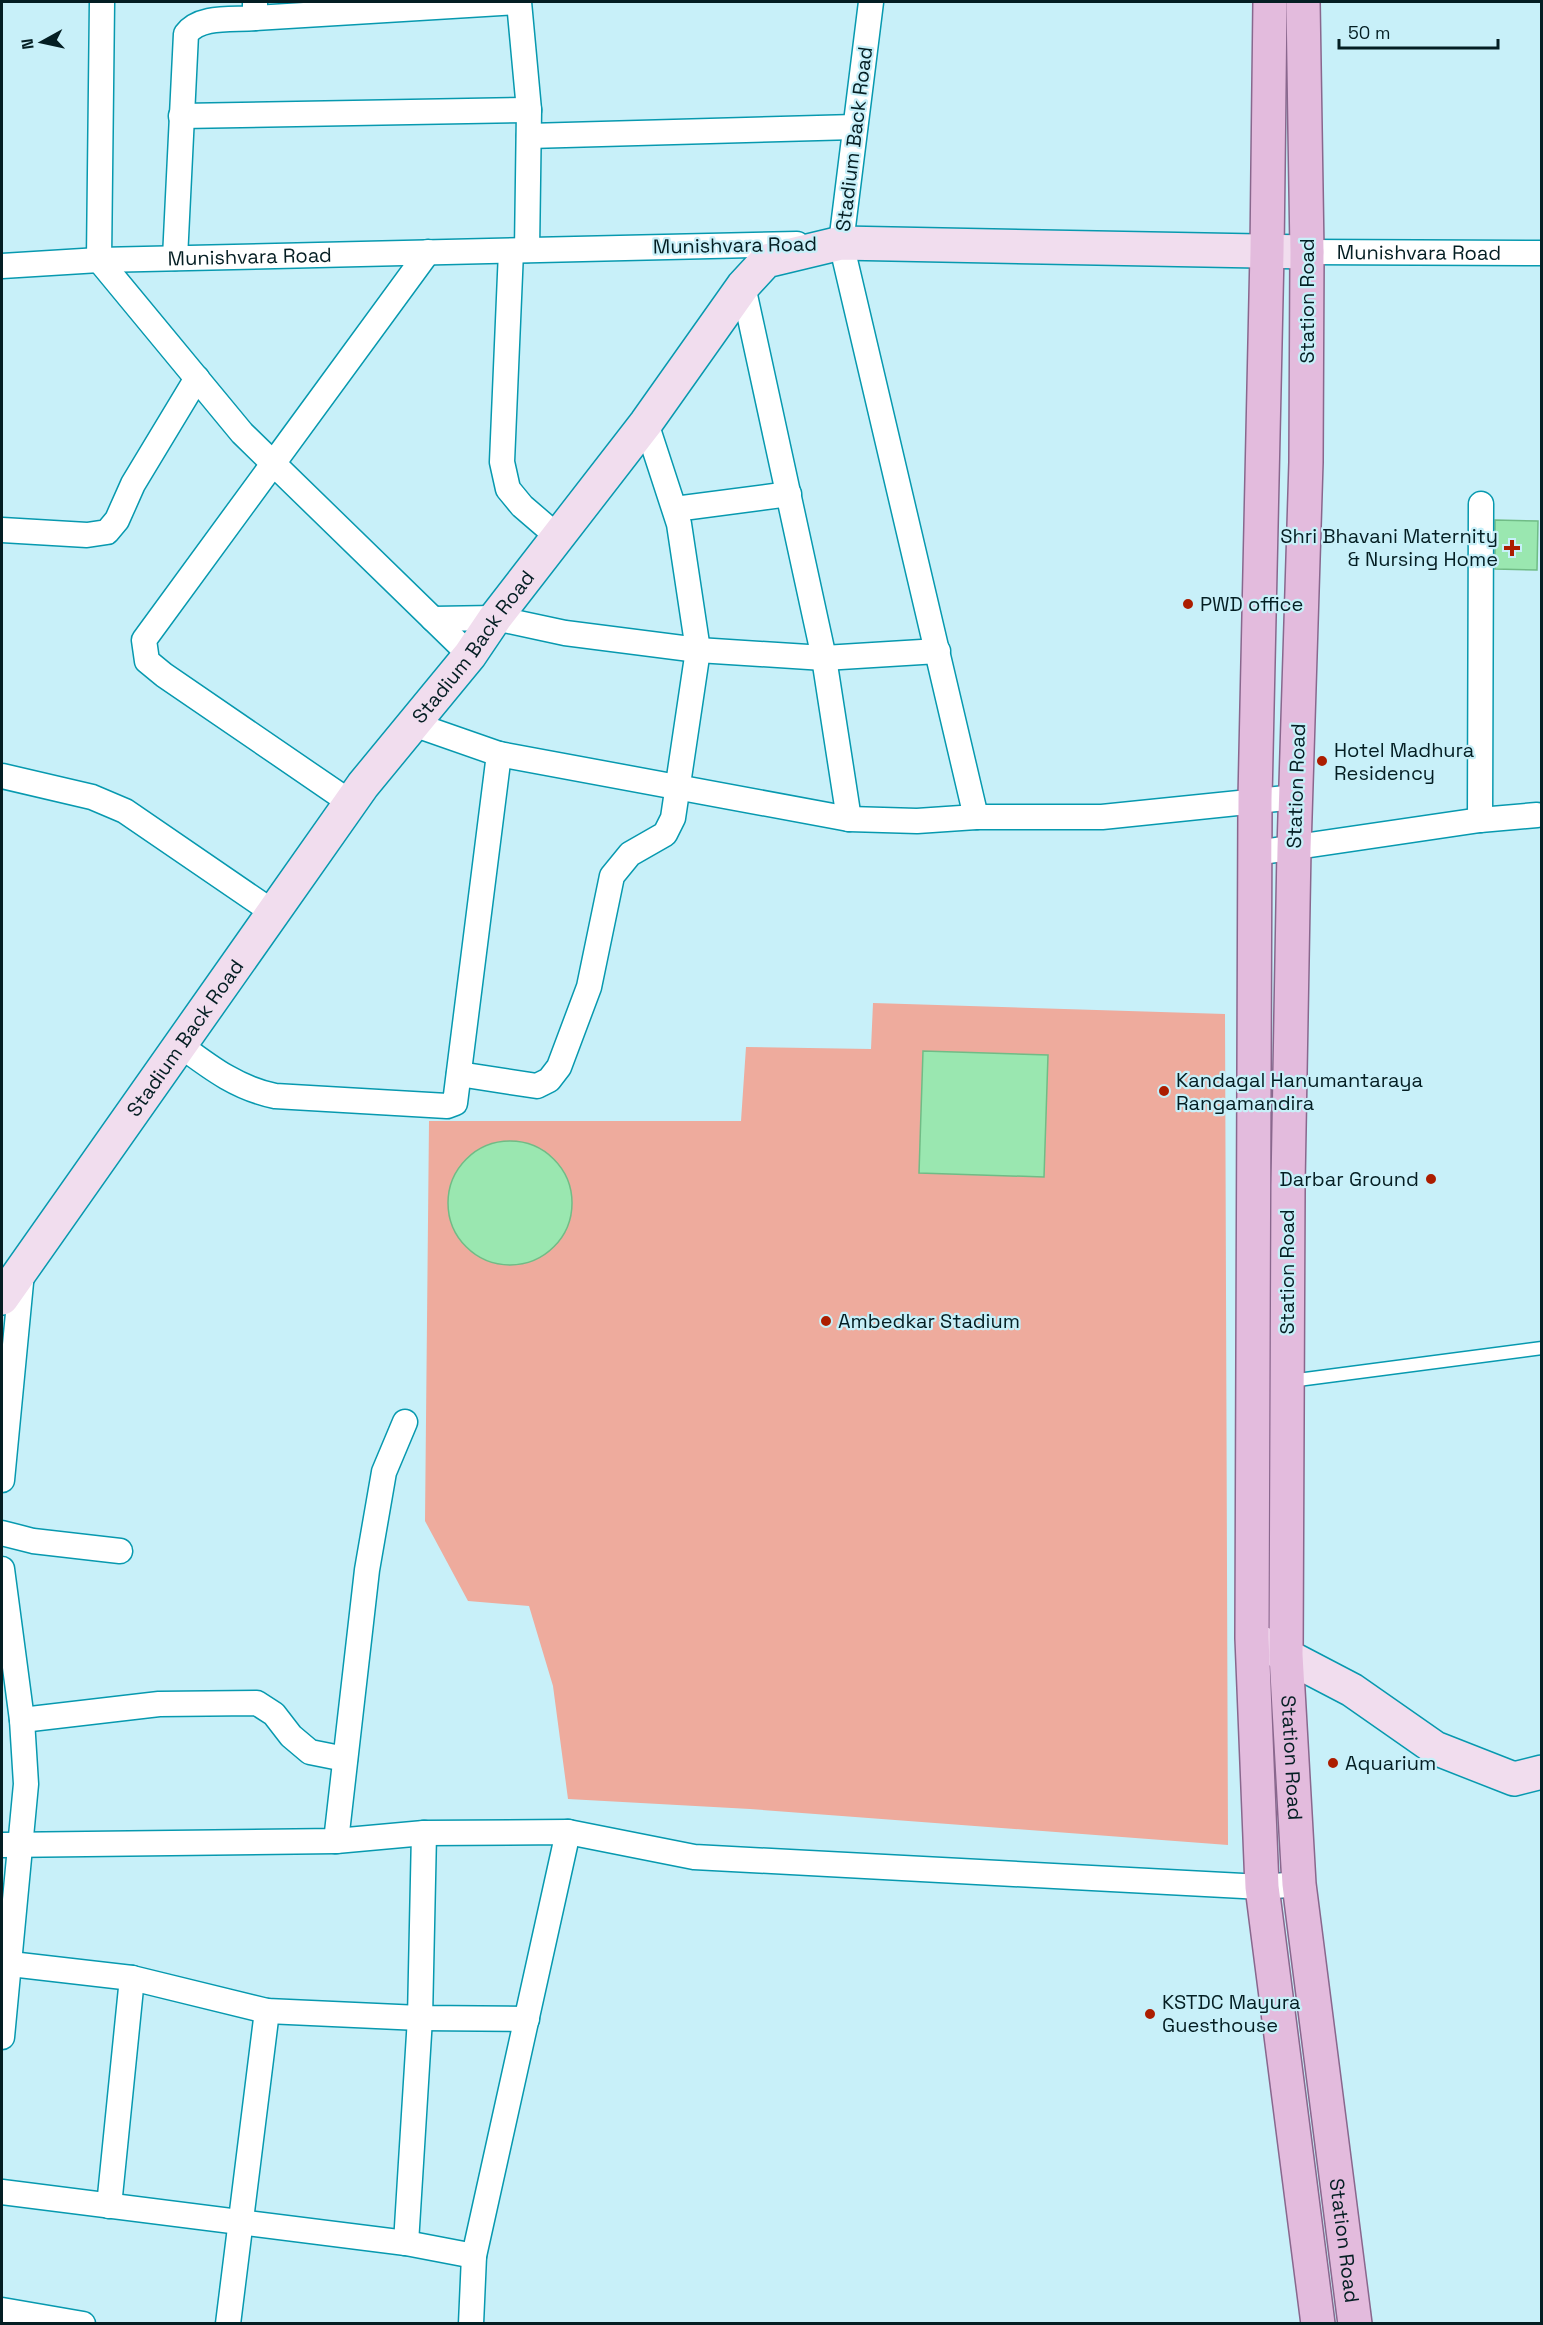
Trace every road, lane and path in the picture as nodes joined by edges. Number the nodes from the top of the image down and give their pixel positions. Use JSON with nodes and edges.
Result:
{"nodes":[{"id":1,"x":102,"y":2,"type":"edge"},
{"id":2,"x":518,"y":2,"type":"edge"},
{"id":3,"x":871,"y":2,"type":"edge"},
{"id":4,"x":1270,"y":2,"type":"edge"},
{"id":5,"x":1303,"y":2,"type":"edge"},
{"id":6,"x":255,"y":10,"type":"edge"},
{"id":7,"x":530,"y":110,"type":"junction"},
{"id":8,"x":181,"y":116,"type":"junction"},
{"id":9,"x":855,"y":127,"type":"junction"},
{"id":10,"x":529,"y":136,"type":"junction"},
{"id":11,"x":841,"y":243,"type":"junction"},
{"id":12,"x":519,"y":250,"type":"junction"},
{"id":13,"x":429,"y":252,"type":"junction"},
{"id":14,"x":1267,"y":252,"type":"junction"},
{"id":15,"x":1307,"y":252,"type":"junction"},
{"id":16,"x":1542,"y":253,"type":"edge"},
{"id":17,"x":175,"y":258,"type":"junction"},
{"id":18,"x":99,"y":260,"type":"junction"},
{"id":19,"x":2,"y":266,"type":"edge"},
{"id":20,"x":743,"y":286,"type":"junction"},
{"id":21,"x":721,"y":315,"type":"junction"},
{"id":22,"x":756,"y":344,"type":"junction"},
{"id":23,"x":197,"y":378,"type":"junction"},
{"id":24,"x":646,"y":423,"type":"junction"},
{"id":25,"x":274,"y":466,"type":"junction"},
{"id":26,"x":789,"y":494,"type":"junction"},
{"id":27,"x":1480,"y":504,"type":"dead end"},
{"id":28,"x":675,"y":509,"type":"junction"},
{"id":29,"x":2,"y":530,"type":"edge"},
{"id":30,"x":558,"y":537,"type":"junction"},
{"id":31,"x":495,"y":618,"type":"junction"},
{"id":32,"x":433,"y":619,"type":"junction"},
{"id":33,"x":698,"y":650,"type":"junction"},
{"id":34,"x":938,"y":651,"type":"junction"},
{"id":35,"x":470,"y":655,"type":"junction"},
{"id":36,"x":824,"y":658,"type":"junction"},
{"id":37,"x":413,"y":724,"type":"junction"},
{"id":38,"x":499,"y":754,"type":"junction"},
{"id":39,"x":2,"y":776,"type":"edge"},
{"id":40,"x":676,"y":787,"type":"junction"},
{"id":41,"x":1296,"y":797,"type":"junction"},
{"id":42,"x":1255,"y":799,"type":"junction"},
{"id":43,"x":351,"y":803,"type":"junction"},
{"id":44,"x":1537,"y":815,"type":"dead end"},
{"id":45,"x":976,"y":817,"type":"junction"},
{"id":46,"x":849,"y":819,"type":"junction"},
{"id":47,"x":1480,"y":820,"type":"junction"},
{"id":48,"x":1294,"y":849,"type":"junction"},
{"id":49,"x":1255,"y":853,"type":"junction"},
{"id":50,"x":274,"y":913,"type":"junction"},
{"id":51,"x":180,"y":1046,"type":"junction"},
{"id":52,"x":459,"y":1074,"type":"junction"},
{"id":53,"x":22,"y":1272,"type":"junction"},
{"id":54,"x":2,"y":1298,"type":"edge"},
{"id":55,"x":1542,"y":1348,"type":"edge"},
{"id":56,"x":1287,"y":1381,"type":"junction"},
{"id":57,"x":405,"y":1422,"type":"dead end"},
{"id":58,"x":2,"y":1480,"type":"edge"},
{"id":59,"x":2,"y":1533,"type":"edge"},
{"id":60,"x":120,"y":1551,"type":"dead end"},
{"id":61,"x":2,"y":1569,"type":"edge"},
{"id":62,"x":1252,"y":1638,"type":"junction"},
{"id":63,"x":1286,"y":1654,"type":"junction"},
{"id":64,"x":14,"y":1712,"type":"edge"},
{"id":65,"x":345,"y":1759,"type":"junction"},
{"id":66,"x":1542,"y":1772,"type":"edge"},
{"id":67,"x":568,"y":1832,"type":"junction"},
{"id":68,"x":424,"y":1833,"type":"junction"},
{"id":69,"x":336,"y":1840,"type":"junction"},
{"id":70,"x":11,"y":1844,"type":"edge"},
{"id":71,"x":1299,"y":1884,"type":"junction"},
{"id":72,"x":1262,"y":1887,"type":"junction"},
{"id":73,"x":6,"y":1963,"type":"edge"},
{"id":74,"x":132,"y":1978,"type":"junction"},
{"id":75,"x":267,"y":2011,"type":"junction"},
{"id":76,"x":420,"y":2018,"type":"junction"},
{"id":77,"x":527,"y":2019,"type":"junction"},
{"id":78,"x":2,"y":2037,"type":"edge"},
{"id":79,"x":2,"y":2192,"type":"edge"},
{"id":80,"x":109,"y":2206,"type":"junction"},
{"id":81,"x":242,"y":2223,"type":"junction"},
{"id":82,"x":406,"y":2243,"type":"junction"},
{"id":83,"x":474,"y":2256,"type":"junction"},
{"id":84,"x":2,"y":2310,"type":"edge"},
{"id":85,"x":83,"y":2324,"type":"edge"},
{"id":86,"x":228,"y":2324,"type":"edge"},
{"id":87,"x":471,"y":2324,"type":"edge"},
{"id":88,"x":1318,"y":2324,"type":"edge"},
{"id":89,"x":1355,"y":2324,"type":"edge"}],
"edges":[{"from":1,"to":18,"type":"street"},
{"from":2,"to":6,"type":"street"},
{"from":2,"to":7,"type":"street"},
{"from":3,"to":9,"type":"street","name":"Stadium Back Road"},
{"from":4,"to":14,"type":"main road","name":"Station Road"},
{"from":5,"to":15,"type":"main road","name":"Station Road"},
{"from":6,"to":8,"type":"street"},
{"from":7,"to":8,"type":"street"},
{"from":7,"to":10,"type":"street"},
{"from":8,"to":17,"type":"street"},
{"from":9,"to":10,"type":"street"},
{"from":9,"to":11,"type":"street","name":"Stadium Back Road"},
{"from":10,"to":12,"type":"street"},
{"from":11,"to":12,"type":"street","name":"Munishvara Road"},
{"from":11,"to":14,"type":"street","name":"Munishvara Road"},
{"from":11,"to":20,"type":"street","name":"Stadium Back Road"},
{"from":11,"to":34,"type":"street"},
{"from":12,"to":13,"type":"street","name":"Munishvara Road"},
{"from":12,"to":30,"type":"street"},
{"from":13,"to":17,"type":"street","name":"Munishvara Road"},
{"from":13,"to":25,"type":"street"},
{"from":14,"to":15,"type":"street","name":"Munishvara Road"},
{"from":14,"to":42,"type":"main road","name":"Station Road"},
{"from":15,"to":16,"type":"street","name":"Munishvara Road"},
{"from":15,"to":41,"type":"main road","name":"Station Road"},
{"from":17,"to":18,"type":"street","name":"Munishvara Road"},
{"from":18,"to":19,"type":"street","name":"Munishvara Road"},
{"from":18,"to":23,"type":"street"},
{"from":20,"to":21,"type":"street","name":"Stadium Back Road"},
{"from":20,"to":22,"type":"street"},
{"from":21,"to":22,"type":"street"},
{"from":21,"to":24,"type":"street","name":"Stadium Back Road"},
{"from":22,"to":26,"type":"street"},
{"from":23,"to":25,"type":"street"},
{"from":23,"to":29,"type":"street"},
{"from":24,"to":28,"type":"street"},
{"from":24,"to":30,"type":"street","name":"Stadium Back Road"},
{"from":25,"to":32,"type":"street"},
{"from":25,"to":43,"type":"street"},
{"from":26,"to":28,"type":"street"},
{"from":26,"to":36,"type":"street"},
{"from":27,"to":47,"type":"street"},
{"from":28,"to":33,"type":"street"},
{"from":30,"to":31,"type":"street","name":"Stadium Back Road"},
{"from":31,"to":32,"type":"street"},
{"from":31,"to":33,"type":"street"},
{"from":31,"to":35,"type":"street","name":"Stadium Back Road"},
{"from":32,"to":35,"type":"street"},
{"from":33,"to":36,"type":"street"},
{"from":33,"to":40,"type":"street"},
{"from":34,"to":36,"type":"street"},
{"from":34,"to":45,"type":"street"},
{"from":35,"to":37,"type":"street","name":"Stadium Back Road"},
{"from":36,"to":46,"type":"street"},
{"from":37,"to":38,"type":"street"},
{"from":37,"to":43,"type":"street","name":"Stadium Back Road"},
{"from":38,"to":40,"type":"street"},
{"from":38,"to":52,"type":"street"},
{"from":39,"to":50,"type":"street"},
{"from":40,"to":46,"type":"street"},
{"from":40,"to":52,"type":"street"},
{"from":41,"to":42,"type":"street"},
{"from":41,"to":48,"type":"main road","name":"Station Road"},
{"from":42,"to":45,"type":"street"},
{"from":42,"to":49,"type":"main road","name":"Station Road"},
{"from":43,"to":50,"type":"street","name":"Stadium Back Road"},
{"from":44,"to":47,"type":"street"},
{"from":45,"to":46,"type":"street"},
{"from":47,"to":48,"type":"street"},
{"from":48,"to":49,"type":"street"},
{"from":48,"to":56,"type":"main road","name":"Station Road"},
{"from":49,"to":62,"type":"main road","name":"Station Road"},
{"from":50,"to":51,"type":"street","name":"Stadium Back Road"},
{"from":51,"to":52,"type":"street"},
{"from":51,"to":53,"type":"street","name":"Stadium Back Road"},
{"from":53,"to":54,"type":"street","name":"Stadium Back Road"},
{"from":53,"to":58,"type":"street"},
{"from":55,"to":56,"type":"lane"},
{"from":56,"to":63,"type":"main road","name":"Station Road"},
{"from":57,"to":65,"type":"street"},
{"from":59,"to":60,"type":"street"},
{"from":61,"to":64,"type":"street"},
{"from":62,"to":63,"type":"street"},
{"from":62,"to":72,"type":"main road","name":"Station Road"},
{"from":63,"to":66,"type":"street"},
{"from":63,"to":71,"type":"main road","name":"Station Road"},
{"from":64,"to":65,"type":"street"},
{"from":64,"to":70,"type":"street"},
{"from":65,"to":69,"type":"street"},
{"from":67,"to":68,"type":"street"},
{"from":67,"to":72,"type":"street"},
{"from":67,"to":77,"type":"street"},
{"from":68,"to":69,"type":"street"},
{"from":68,"to":76,"type":"street"},
{"from":69,"to":70,"type":"street"},
{"from":70,"to":73,"type":"street"},
{"from":71,"to":72,"type":"street"},
{"from":71,"to":89,"type":"main road","name":"Station Road"},
{"from":72,"to":88,"type":"main road","name":"Station Road"},
{"from":73,"to":74,"type":"street"},
{"from":73,"to":78,"type":"street"},
{"from":74,"to":75,"type":"street"},
{"from":74,"to":80,"type":"street"},
{"from":75,"to":76,"type":"street"},
{"from":75,"to":81,"type":"street"},
{"from":76,"to":77,"type":"street"},
{"from":76,"to":82,"type":"street"},
{"from":77,"to":83,"type":"street"},
{"from":79,"to":80,"type":"street"},
{"from":80,"to":81,"type":"street"},
{"from":81,"to":82,"type":"street"},
{"from":81,"to":86,"type":"street"},
{"from":82,"to":83,"type":"street"},
{"from":83,"to":87,"type":"street"},
{"from":84,"to":85,"type":"street"}]}
